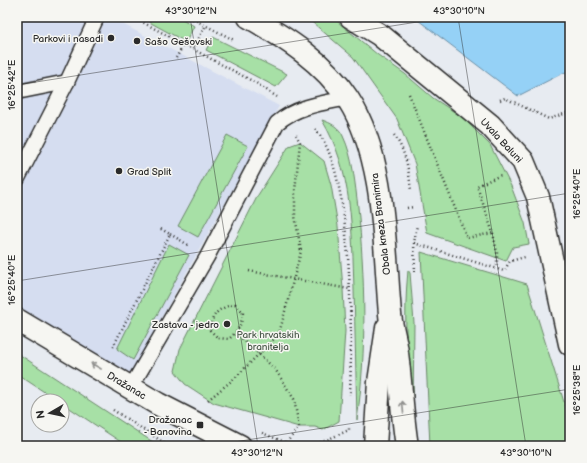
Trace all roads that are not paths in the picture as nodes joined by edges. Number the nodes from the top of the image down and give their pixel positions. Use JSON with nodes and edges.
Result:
{"nodes":[{"id":1,"x":97,"y":17,"type":"edge"},
{"id":2,"x":352,"y":17,"type":"edge"},
{"id":3,"x":261,"y":20,"type":"edge"},
{"id":4,"x":67,"y":82,"type":"junction"},
{"id":5,"x":17,"y":92,"type":"edge"},
{"id":6,"x":348,"y":98,"type":"junction"},
{"id":7,"x":17,"y":180,"type":"edge"},
{"id":8,"x":562,"y":278,"type":"edge"},
{"id":9,"x":390,"y":317,"type":"junction"},
{"id":10,"x":17,"y":320,"type":"edge"},
{"id":11,"x":570,"y":344,"type":"edge"},
{"id":12,"x":136,"y":379,"type":"junction"},
{"id":13,"x":240,"y":446,"type":"edge"},
{"id":14,"x":375,"y":446,"type":"edge"},
{"id":15,"x":407,"y":446,"type":"edge"}],
"edges":[{"from":1,"to":4,"type":"lane"},
{"from":2,"to":8,"type":"street","name":"Uvala Baluni"},
{"from":3,"to":6,"type":"street","name":"Obala kneza Branimira"},
{"from":4,"to":5,"type":"lane"},
{"from":4,"to":7,"type":"lane"},
{"from":6,"to":9,"type":"street","name":"Obala kneza Branimira"},
{"from":6,"to":12,"type":"lane"},
{"from":8,"to":11,"type":"street","name":"Uvala Baluni"},
{"from":9,"to":14,"type":"street","name":"Obala kneza Branimira"},
{"from":15,"to":9,"type":"street","name":"Obala kneza Branimira","one_way":true},
{"from":12,"to":10,"type":"street","name":"Dražanac","one_way":true},
{"from":12,"to":13,"type":"street","name":"Dražanac"}]}
